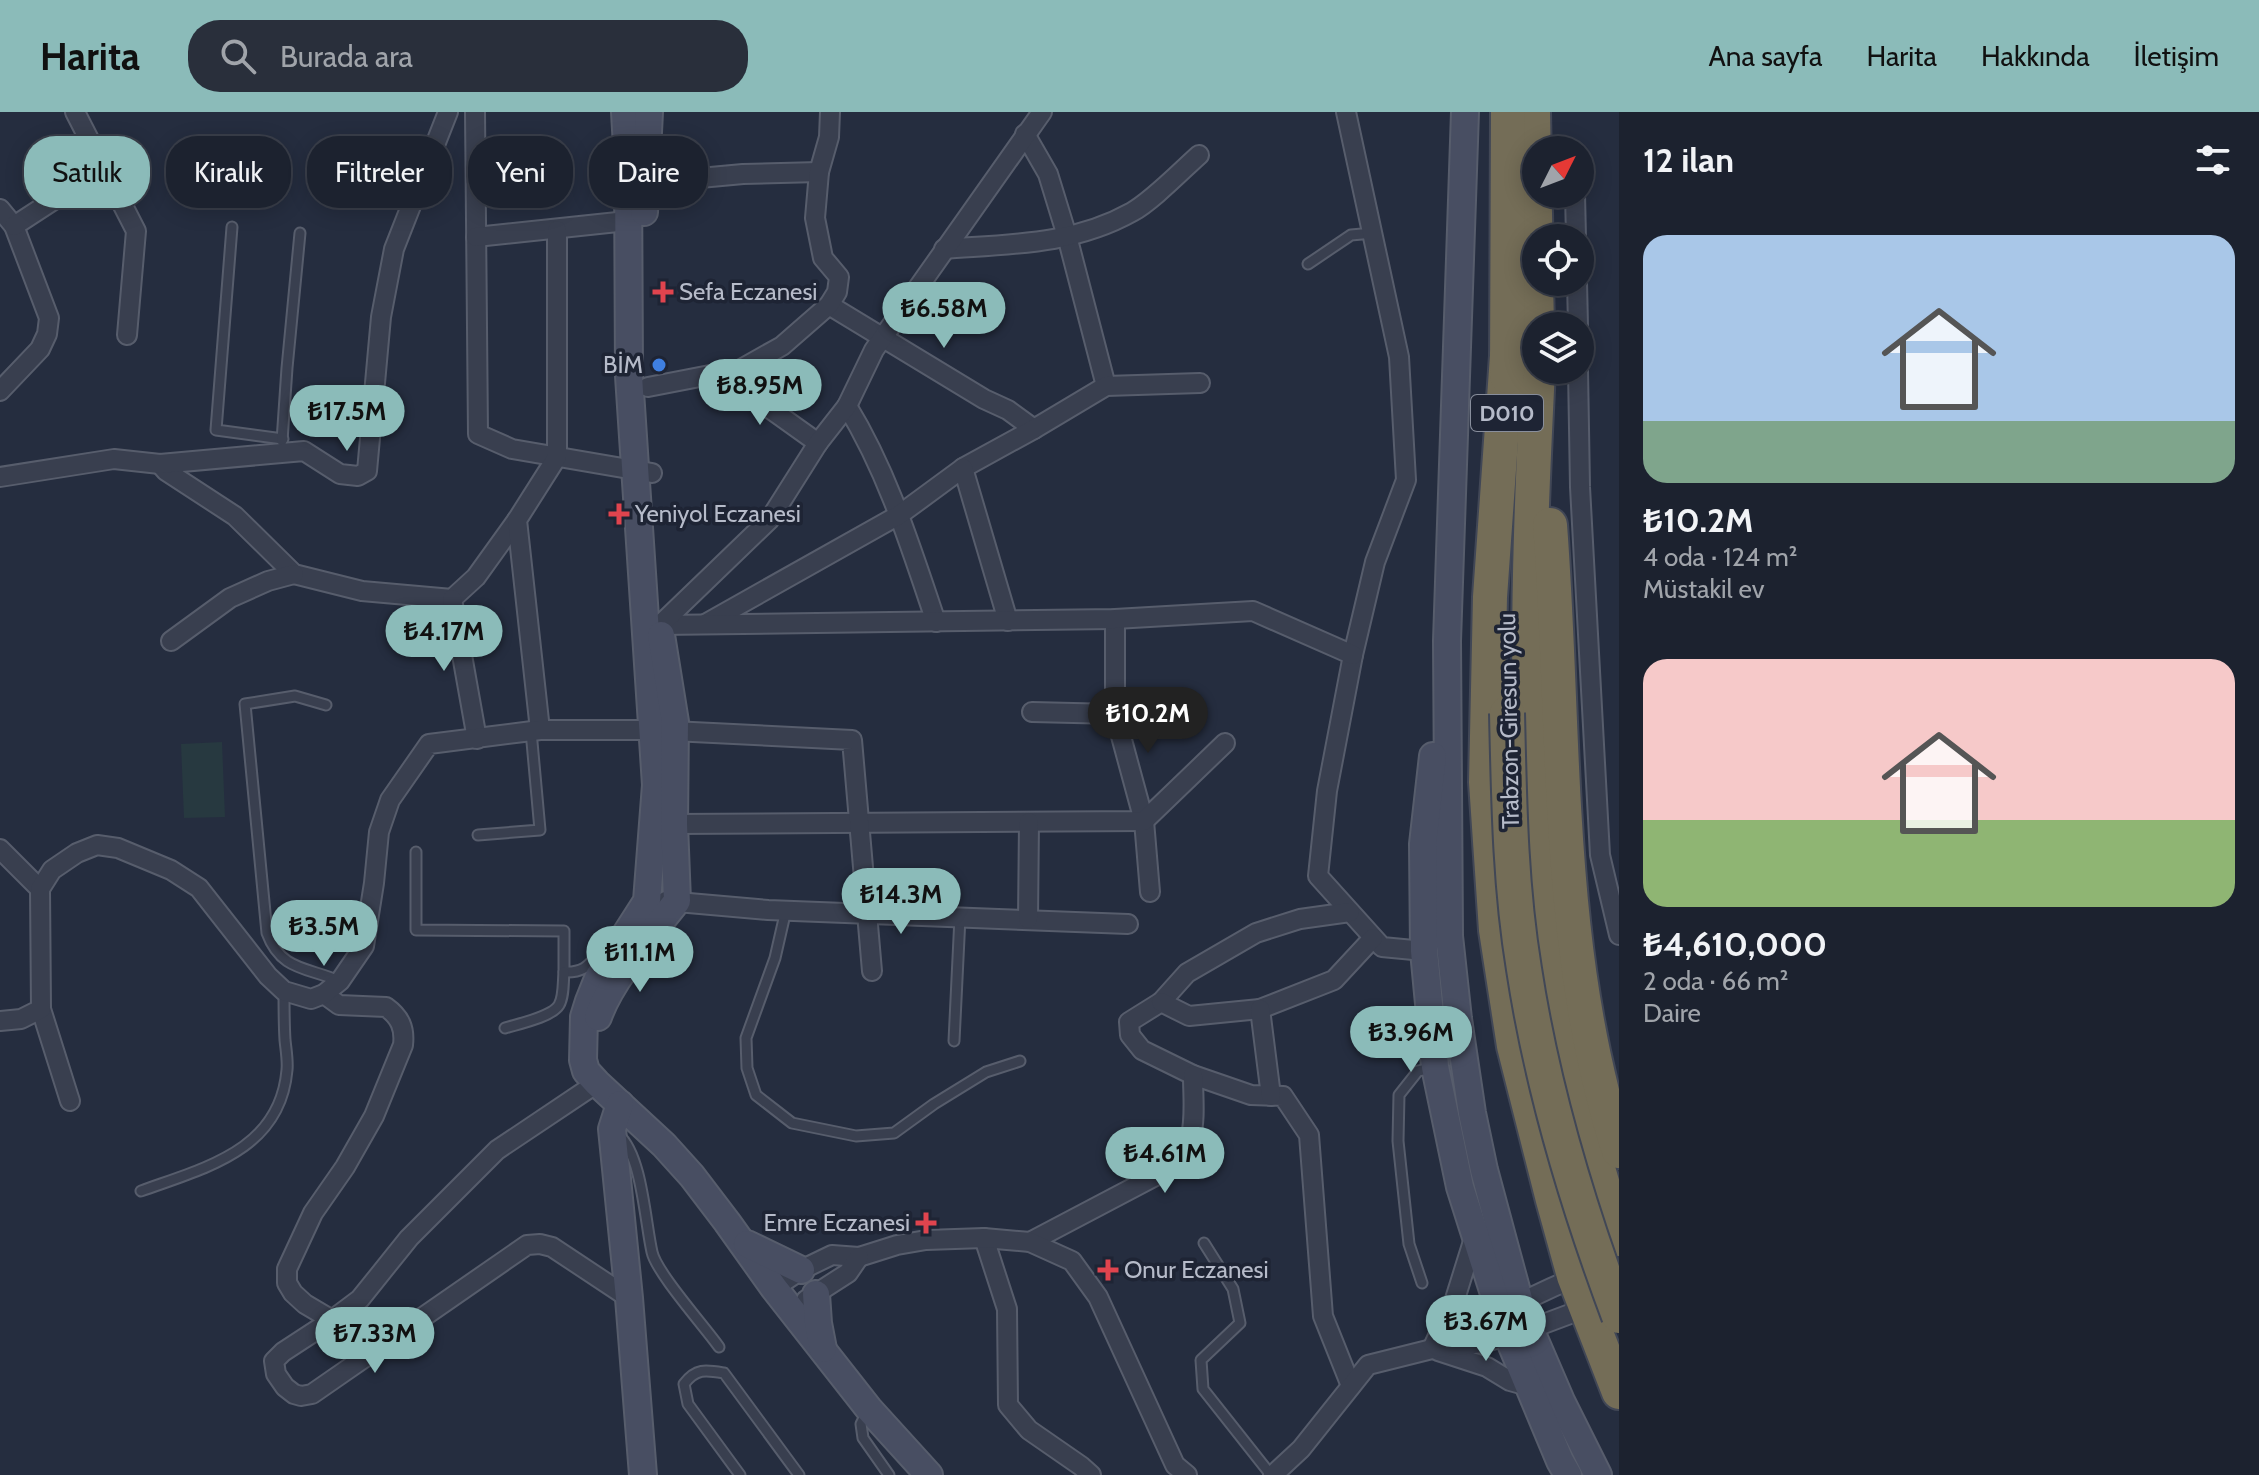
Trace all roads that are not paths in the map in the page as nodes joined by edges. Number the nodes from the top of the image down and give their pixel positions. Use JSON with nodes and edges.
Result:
{"nodes":[{"id":1,"x":75,"y":112,"type":"edge"},
{"id":2,"x":448,"y":112,"type":"edge"},
{"id":3,"x":475,"y":112,"type":"edge"},
{"id":4,"x":625,"y":112,"type":"edge"},
{"id":5,"x":649,"y":112,"type":"edge"},
{"id":6,"x":830,"y":112,"type":"edge"},
{"id":7,"x":1042,"y":112,"type":"edge"},
{"id":8,"x":1346,"y":112,"type":"edge"},
{"id":9,"x":1465,"y":112,"type":"edge"},
{"id":10,"x":1508,"y":112,"type":"edge"},
{"id":11,"x":1533,"y":112,"type":"edge"},
{"id":12,"x":1025,"y":134,"type":"junction"},
{"id":13,"x":87,"y":136,"type":"edge"},
{"id":14,"x":648,"y":136,"type":"edge"},
{"id":15,"x":1199,"y":155,"type":"dead end"},
{"id":16,"x":819,"y":172,"type":"junction"},
{"id":17,"x":708,"y":177,"type":"edge"},
{"id":18,"x":42,"y":208,"type":"edge"},
{"id":19,"x":124,"y":208,"type":"edge"},
{"id":20,"x":645,"y":208,"type":"edge"},
{"id":21,"x":0,"y":209,"type":"edge"},
{"id":22,"x":627,"y":221,"type":"junction"},
{"id":23,"x":1535,"y":224,"type":"edge"},
{"id":24,"x":14,"y":226,"type":"junction"},
{"id":25,"x":232,"y":227,"type":"dead end"},
{"id":26,"x":557,"y":230,"type":"junction"},
{"id":27,"x":300,"y":233,"type":"dead end"},
{"id":28,"x":1373,"y":233,"type":"junction"},
{"id":29,"x":1067,"y":236,"type":"junction"},
{"id":30,"x":476,"y":237,"type":"junction"},
{"id":31,"x":944,"y":249,"type":"junction"},
{"id":32,"x":1308,"y":264,"type":"dead end"},
{"id":33,"x":829,"y":305,"type":"junction"},
{"id":34,"x":127,"y":335,"type":"dead end"},
{"id":35,"x":883,"y":337,"type":"junction"},
{"id":36,"x":1507,"y":356,"type":"junction"},
{"id":37,"x":733,"y":377,"type":"junction"},
{"id":38,"x":1200,"y":383,"type":"dead end"},
{"id":39,"x":1537,"y":384,"type":"edge"},
{"id":40,"x":1539,"y":384,"type":"edge"},
{"id":41,"x":1578,"y":384,"type":"edge"},
{"id":42,"x":1106,"y":386,"type":"junction"},
{"id":43,"x":648,"y":387,"type":"junction"},
{"id":44,"x":0,"y":391,"type":"edge"},
{"id":45,"x":847,"y":406,"type":"junction"},
{"id":46,"x":1034,"y":429,"type":"junction"},
{"id":47,"x":818,"y":443,"type":"junction"},
{"id":48,"x":282,"y":446,"type":"junction"},
{"id":49,"x":557,"y":457,"type":"junction"},
{"id":50,"x":160,"y":464,"type":"junction"},
{"id":51,"x":963,"y":468,"type":"junction"},
{"id":52,"x":644,"y":472,"type":"junction"},
{"id":53,"x":0,"y":477,"type":"edge"},
{"id":54,"x":899,"y":515,"type":"junction"},
{"id":55,"x":517,"y":520,"type":"junction"},
{"id":56,"x":294,"y":574,"type":"junction"},
{"id":57,"x":452,"y":599,"type":"junction"},
{"id":58,"x":1115,"y":619,"type":"junction"},
{"id":59,"x":1008,"y":621,"type":"junction"},
{"id":60,"x":936,"y":622,"type":"junction"},
{"id":61,"x":660,"y":625,"type":"junction"},
{"id":62,"x":703,"y":625,"type":"junction"},
{"id":63,"x":171,"y":641,"type":"dead end"},
{"id":64,"x":1447,"y":641,"type":"junction"},
{"id":65,"x":1353,"y":655,"type":"junction"},
{"id":66,"x":326,"y":705,"type":"dead end"},
{"id":67,"x":1032,"y":712,"type":"dead end"},
{"id":68,"x":1518,"y":712,"type":"junction"},
{"id":69,"x":1115,"y":714,"type":"junction"},
{"id":70,"x":535,"y":731,"type":"junction"},
{"id":71,"x":664,"y":731,"type":"junction"},
{"id":72,"x":477,"y":739,"type":"junction"},
{"id":73,"x":1225,"y":743,"type":"dead end"},
{"id":74,"x":1144,"y":821,"type":"junction"},
{"id":75,"x":1029,"y":822,"type":"junction"},
{"id":76,"x":859,"y":823,"type":"junction"},
{"id":77,"x":674,"y":824,"type":"junction"},
{"id":78,"x":478,"y":835,"type":"dead end"},
{"id":79,"x":0,"y":849,"type":"edge"},
{"id":80,"x":416,"y":852,"type":"dead end"},
{"id":81,"x":40,"y":889,"type":"junction"},
{"id":82,"x":1150,"y":892,"type":"dead end"},
{"id":83,"x":647,"y":901,"type":"junction"},
{"id":84,"x":677,"y":901,"type":"junction"},
{"id":85,"x":786,"y":910,"type":"junction"},
{"id":86,"x":1350,"y":912,"type":"junction"},
{"id":87,"x":866,"y":914,"type":"junction"},
{"id":88,"x":960,"y":917,"type":"junction"},
{"id":89,"x":1028,"y":919,"type":"junction"},
{"id":90,"x":1128,"y":924,"type":"dead end"},
{"id":91,"x":1619,"y":935,"type":"edge"},
{"id":92,"x":1373,"y":938,"type":"junction"},
{"id":93,"x":1424,"y":951,"type":"junction"},
{"id":94,"x":872,"y":971,"type":"dead end"},
{"id":95,"x":564,"y":972,"type":"junction"},
{"id":96,"x":340,"y":981,"type":"junction"},
{"id":97,"x":284,"y":991,"type":"junction"},
{"id":98,"x":324,"y":994,"type":"junction"},
{"id":99,"x":1161,"y":1002,"type":"junction"},
{"id":100,"x":41,"y":1009,"type":"junction"},
{"id":101,"x":1260,"y":1009,"type":"junction"},
{"id":102,"x":0,"y":1021,"type":"edge"},
{"id":103,"x":505,"y":1028,"type":"dead end"},
{"id":104,"x":954,"y":1041,"type":"dead end"},
{"id":105,"x":1020,"y":1061,"type":"dead end"},
{"id":106,"x":1435,"y":1067,"type":"junction"},
{"id":107,"x":1193,"y":1075,"type":"junction"},
{"id":108,"x":596,"y":1082,"type":"junction"},
{"id":109,"x":1271,"y":1096,"type":"junction"},
{"id":110,"x":70,"y":1101,"type":"dead end"},
{"id":111,"x":616,"y":1116,"type":"junction"},
{"id":112,"x":1619,"y":1151,"type":"edge"},
{"id":113,"x":141,"y":1191,"type":"dead end"},
{"id":114,"x":1475,"y":1235,"type":"junction"},
{"id":115,"x":984,"y":1238,"type":"junction"},
{"id":116,"x":740,"y":1239,"type":"junction"},
{"id":117,"x":1619,"y":1239,"type":"edge"},
{"id":118,"x":1030,"y":1242,"type":"junction"},
{"id":119,"x":1204,"y":1243,"type":"dead end"},
{"id":120,"x":859,"y":1257,"type":"junction"},
{"id":121,"x":1619,"y":1261,"type":"edge"},
{"id":122,"x":801,"y":1270,"type":"junction"},
{"id":123,"x":1422,"y":1283,"type":"dead end"},
{"id":124,"x":1580,"y":1292,"type":"junction"},
{"id":125,"x":816,"y":1294,"type":"junction"},
{"id":126,"x":1619,"y":1297,"type":"edge"},
{"id":127,"x":629,"y":1298,"type":"junction"},
{"id":128,"x":782,"y":1298,"type":"junction"},
{"id":129,"x":1520,"y":1303,"type":"junction"},
{"id":130,"x":1619,"y":1316,"type":"edge"},
{"id":131,"x":332,"y":1320,"type":"junction"},
{"id":132,"x":1511,"y":1326,"type":"junction"},
{"id":133,"x":719,"y":1347,"type":"dead end"},
{"id":134,"x":823,"y":1349,"type":"junction"},
{"id":135,"x":1432,"y":1349,"type":"junction"},
{"id":136,"x":1351,"y":1386,"type":"junction"},
{"id":137,"x":1528,"y":1386,"type":"junction"},
{"id":138,"x":1619,"y":1392,"type":"edge"},
{"id":139,"x":869,"y":1409,"type":"junction"},
{"id":140,"x":643,"y":1475,"type":"edge"},
{"id":141,"x":740,"y":1475,"type":"edge"},
{"id":142,"x":799,"y":1475,"type":"edge"},
{"id":143,"x":889,"y":1475,"type":"edge"},
{"id":144,"x":929,"y":1475,"type":"edge"},
{"id":145,"x":1091,"y":1475,"type":"edge"},
{"id":146,"x":1187,"y":1475,"type":"edge"},
{"id":147,"x":1272,"y":1475,"type":"edge"},
{"id":148,"x":1568,"y":1475,"type":"edge"},
{"id":149,"x":1598,"y":1475,"type":"edge"}],
"edges":[{"from":1,"to":13,"type":"street"},
{"from":2,"to":48,"type":"street"},
{"from":3,"to":30,"type":"street"},
{"from":4,"to":22,"type":"street"},
{"from":5,"to":14,"type":"street"},
{"from":6,"to":16,"type":"street"},
{"from":7,"to":12,"type":"street"},
{"from":8,"to":28,"type":"street"},
{"from":9,"to":64,"type":"street"},
{"from":10,"to":36,"type":"highway","name":"Trabzon-Giresun yolu","number":"D010"},
{"from":11,"to":23,"type":"highway"},
{"from":12,"to":29,"type":"street"},
{"from":12,"to":31,"type":"street"},
{"from":15,"to":29,"type":"street"},
{"from":16,"to":17,"type":"street"},
{"from":16,"to":33,"type":"street"},
{"from":18,"to":24,"type":"street"},
{"from":19,"to":34,"type":"street"},
{"from":20,"to":43,"type":"street"},
{"from":21,"to":24,"type":"street"},
{"from":22,"to":26,"type":"street"},
{"from":22,"to":52,"type":"street"},
{"from":24,"to":44,"type":"street"},
{"from":25,"to":48,"type":"lane"},
{"from":26,"to":30,"type":"street"},
{"from":26,"to":49,"type":"street"},
{"from":27,"to":48,"type":"lane"},
{"from":28,"to":32,"type":"lane"},
{"from":28,"to":65,"type":"street"},
{"from":29,"to":31,"type":"street"},
{"from":29,"to":42,"type":"street"},
{"from":30,"to":49,"type":"street"},
{"from":31,"to":35,"type":"street"},
{"from":33,"to":35,"type":"street"},
{"from":33,"to":37,"type":"street"},
{"from":35,"to":45,"type":"street"},
{"from":35,"to":46,"type":"street"},
{"from":36,"to":68,"type":"highway","name":"Trabzon-Giresun yolu","number":"D010"},
{"from":36,"to":124,"type":"highway"},
{"from":37,"to":43,"type":"street"},
{"from":37,"to":47,"type":"street"},
{"from":38,"to":42,"type":"street"},
{"from":39,"to":68,"type":"highway","name":"Trabzon-Giresun yolu","number":"D010"},
{"from":40,"to":112,"type":"highway"},
{"from":41,"to":91,"type":"street"},
{"from":42,"to":46,"type":"street"},
{"from":43,"to":52,"type":"street"},
{"from":45,"to":47,"type":"street"},
{"from":45,"to":54,"type":"street"},
{"from":46,"to":51,"type":"street"},
{"from":47,"to":61,"type":"street"},
{"from":48,"to":50,"type":"street"},
{"from":49,"to":52,"type":"street"},
{"from":49,"to":55,"type":"street"},
{"from":50,"to":53,"type":"street"},
{"from":50,"to":56,"type":"street"},
{"from":51,"to":54,"type":"street"},
{"from":51,"to":59,"type":"street"},
{"from":52,"to":61,"type":"street"},
{"from":52,"to":71,"type":"street"},
{"from":54,"to":60,"type":"street"},
{"from":54,"to":62,"type":"street"},
{"from":55,"to":57,"type":"street"},
{"from":55,"to":70,"type":"street"},
{"from":56,"to":57,"type":"street"},
{"from":56,"to":63,"type":"street"},
{"from":57,"to":72,"type":"street"},
{"from":58,"to":59,"type":"street"},
{"from":58,"to":65,"type":"street"},
{"from":58,"to":69,"type":"street"},
{"from":59,"to":60,"type":"street"},
{"from":60,"to":62,"type":"street"},
{"from":61,"to":62,"type":"street"},
{"from":61,"to":71,"type":"street"},
{"from":64,"to":93,"type":"street"},
{"from":64,"to":129,"type":"street"},
{"from":65,"to":86,"type":"street"},
{"from":66,"to":96,"type":"lane"},
{"from":67,"to":69,"type":"street"},
{"from":68,"to":117,"type":"highway","name":"Trabzon-Giresun yolu","number":"D010"},
{"from":68,"to":130,"type":"highway","name":"Trabzon-Giresun yolu","number":"D010","bridge":true},
{"from":69,"to":74,"type":"street"},
{"from":70,"to":71,"type":"street"},
{"from":70,"to":72,"type":"street"},
{"from":70,"to":78,"type":"lane"},
{"from":71,"to":76,"type":"street"},
{"from":71,"to":77,"type":"street"},
{"from":71,"to":83,"type":"street"},
{"from":72,"to":96,"type":"street"},
{"from":73,"to":74,"type":"street"},
{"from":74,"to":75,"type":"street"},
{"from":74,"to":82,"type":"street"},
{"from":75,"to":76,"type":"street"},
{"from":75,"to":89,"type":"street"},
{"from":76,"to":77,"type":"street"},
{"from":76,"to":87,"type":"street"},
{"from":77,"to":84,"type":"street"},
{"from":79,"to":81,"type":"street"},
{"from":80,"to":95,"type":"lane"},
{"from":81,"to":97,"type":"street"},
{"from":81,"to":100,"type":"street"},
{"from":83,"to":84,"type":"street"},
{"from":83,"to":95,"type":"lane"},
{"from":83,"to":108,"type":"street"},
{"from":84,"to":85,"type":"street"},
{"from":84,"to":108,"type":"street"},
{"from":85,"to":87,"type":"street"},
{"from":85,"to":105,"type":"lane"},
{"from":86,"to":92,"type":"street"},
{"from":86,"to":99,"type":"street"},
{"from":87,"to":88,"type":"street"},
{"from":87,"to":94,"type":"street"},
{"from":88,"to":89,"type":"street"},
{"from":88,"to":104,"type":"lane"},
{"from":89,"to":90,"type":"street"},
{"from":92,"to":93,"type":"street"},
{"from":92,"to":101,"type":"street"},
{"from":93,"to":106,"type":"street"},
{"from":95,"to":103,"type":"lane"},
{"from":96,"to":98,"type":"street"},
{"from":97,"to":98,"type":"street"},
{"from":97,"to":113,"type":"lane"},
{"from":98,"to":131,"type":"street"},
{"from":99,"to":101,"type":"street"},
{"from":99,"to":107,"type":"street"},
{"from":100,"to":102,"type":"street"},
{"from":100,"to":110,"type":"street"},
{"from":101,"to":109,"type":"street"},
{"from":106,"to":114,"type":"street"},
{"from":106,"to":123,"type":"lane"},
{"from":107,"to":109,"type":"street"},
{"from":107,"to":118,"type":"street"},
{"from":108,"to":111,"type":"street"},
{"from":108,"to":131,"type":"street"},
{"from":109,"to":136,"type":"street"},
{"from":111,"to":116,"type":"street"},
{"from":111,"to":127,"type":"street"},
{"from":111,"to":133,"type":"lane"},
{"from":114,"to":132,"type":"street"},
{"from":114,"to":135,"type":"street"},
{"from":115,"to":118,"type":"street"},
{"from":115,"to":120,"type":"street"},
{"from":115,"to":145,"type":"street"},
{"from":116,"to":122,"type":"street"},
{"from":116,"to":128,"type":"street"},
{"from":118,"to":146,"type":"street"},
{"from":119,"to":147,"type":"lane"},
{"from":120,"to":122,"type":"street"},
{"from":120,"to":125,"type":"street"},
{"from":121,"to":124,"type":"street"},
{"from":122,"to":125,"type":"street"},
{"from":122,"to":128,"type":"street"},
{"from":124,"to":126,"type":"street"},
{"from":124,"to":129,"type":"street"},
{"from":124,"to":132,"type":"street"},
{"from":124,"to":138,"type":"highway"},
{"from":125,"to":128,"type":"street"},
{"from":125,"to":134,"type":"street"},
{"from":127,"to":131,"type":"street"},
{"from":127,"to":140,"type":"street"},
{"from":128,"to":134,"type":"street"},
{"from":129,"to":132,"type":"street"},
{"from":132,"to":135,"type":"street"},
{"from":132,"to":137,"type":"street"},
{"from":132,"to":149,"type":"street"},
{"from":134,"to":139,"type":"street"},
{"from":135,"to":136,"type":"street"},
{"from":135,"to":137,"type":"street"},
{"from":136,"to":147,"type":"street"},
{"from":137,"to":148,"type":"street"},
{"from":139,"to":143,"type":"lane"},
{"from":139,"to":144,"type":"street"},
{"from":141,"to":142,"type":"lane"}]}
